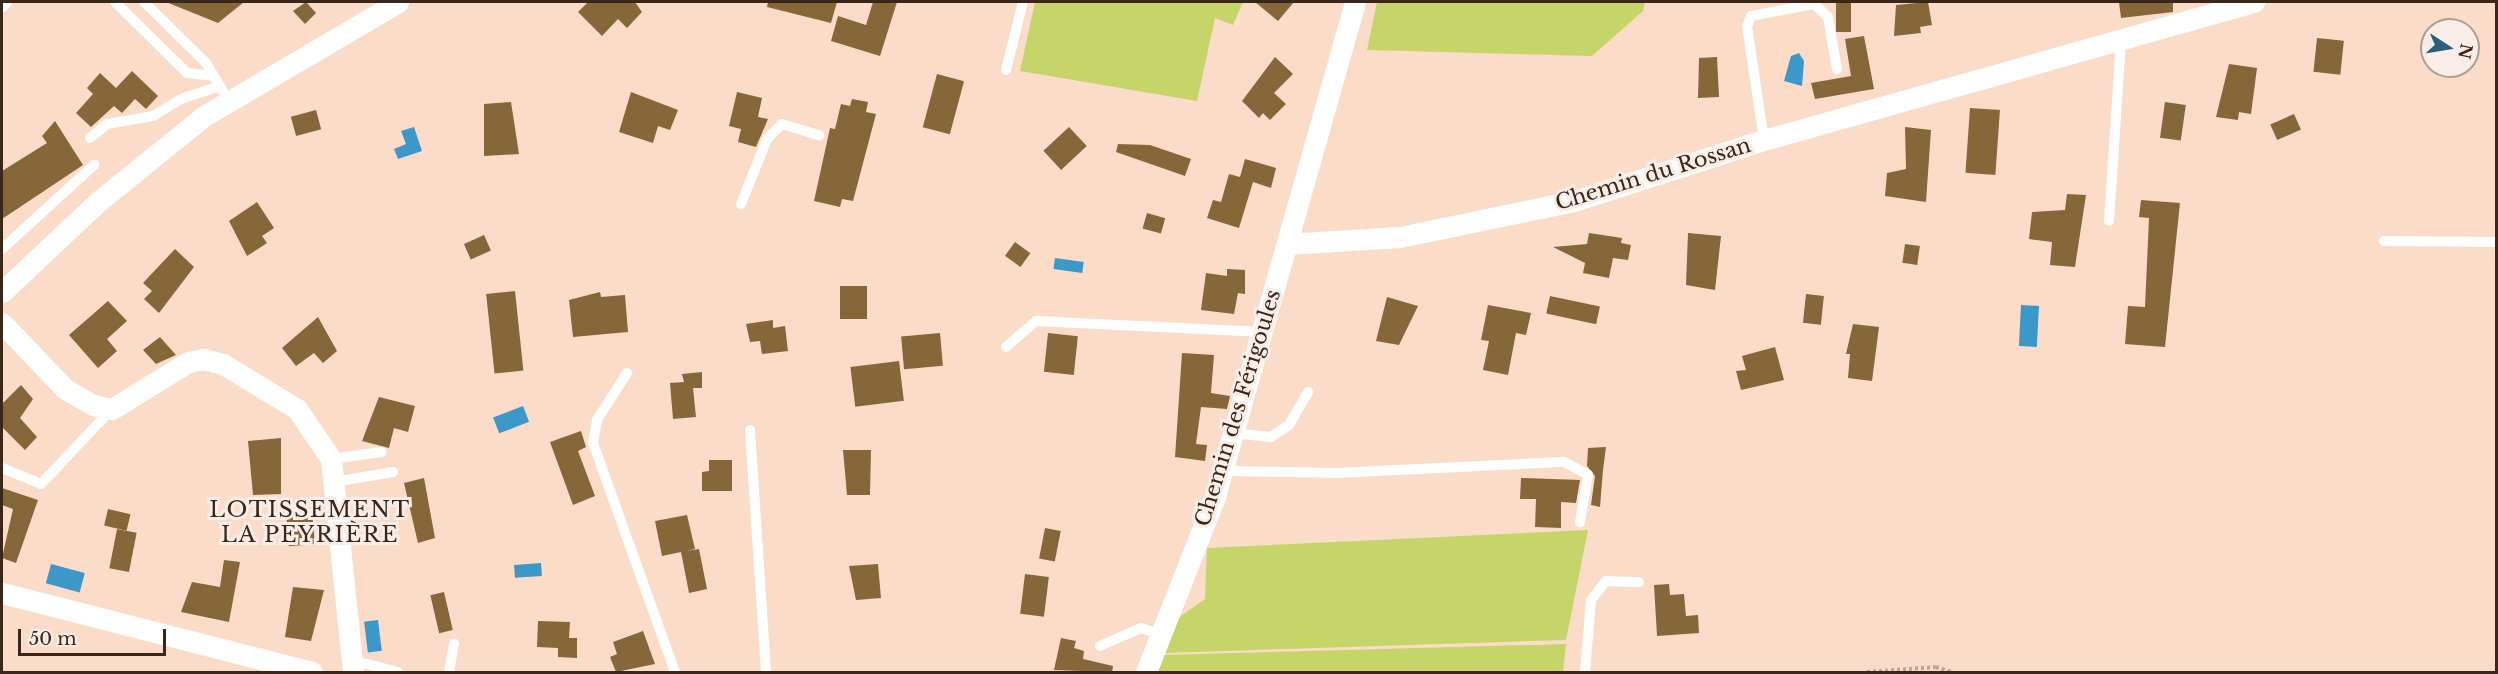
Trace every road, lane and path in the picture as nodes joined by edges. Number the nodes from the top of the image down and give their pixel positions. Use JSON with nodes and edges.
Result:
{"nodes":[{"id":1,"x":115,"y":2,"type":"edge"},
{"id":2,"x":144,"y":2,"type":"edge"},
{"id":3,"x":398,"y":2,"type":"edge"},
{"id":4,"x":1023,"y":2,"type":"edge"},
{"id":5,"x":1355,"y":2,"type":"edge"},
{"id":6,"x":2254,"y":2,"type":"edge"},
{"id":7,"x":2121,"y":39,"type":"junction"},
{"id":8,"x":1006,"y":69,"type":"dead end"},
{"id":9,"x":1837,"y":69,"type":"dead end"},
{"id":10,"x":214,"y":75,"type":"junction"},
{"id":11,"x":225,"y":93,"type":"junction"},
{"id":12,"x":819,"y":135,"type":"dead end"},
{"id":13,"x":90,"y":138,"type":"dead end"},
{"id":14,"x":1764,"y":140,"type":"junction"},
{"id":15,"x":94,"y":165,"type":"dead end"},
{"id":16,"x":741,"y":204,"type":"dead end"},
{"id":17,"x":2109,"y":221,"type":"dead end"},
{"id":18,"x":2384,"y":241,"type":"dead end"},
{"id":19,"x":2496,"y":242,"type":"edge"},
{"id":20,"x":1287,"y":244,"type":"junction"},
{"id":21,"x":2,"y":249,"type":"edge"},
{"id":22,"x":2,"y":292,"type":"edge"},
{"id":23,"x":2,"y":323,"type":"edge"},
{"id":24,"x":1263,"y":332,"type":"junction"},
{"id":25,"x":1006,"y":347,"type":"dead end"},
{"id":26,"x":627,"y":373,"type":"dead end"},
{"id":27,"x":1308,"y":392,"type":"dead end"},
{"id":28,"x":112,"y":409,"type":"junction"},
{"id":29,"x":750,"y":430,"type":"dead end"},
{"id":30,"x":1232,"y":433,"type":"junction"},
{"id":31,"x":382,"y":452,"type":"dead end"},
{"id":32,"x":331,"y":459,"type":"junction"},
{"id":33,"x":2,"y":468,"type":"edge"},
{"id":34,"x":1222,"y":471,"type":"junction"},
{"id":35,"x":393,"y":472,"type":"dead end"},
{"id":36,"x":334,"y":482,"type":"junction"},
{"id":37,"x":1580,"y":522,"type":"dead end"},
{"id":38,"x":1639,"y":582,"type":"dead end"},
{"id":39,"x":2,"y":593,"type":"edge"},
{"id":40,"x":1158,"y":634,"type":"junction"},
{"id":41,"x":454,"y":643,"type":"dead end"},
{"id":42,"x":1100,"y":646,"type":"dead end"},
{"id":43,"x":354,"y":667,"type":"edge"},
{"id":44,"x":312,"y":672,"type":"edge"},
{"id":45,"x":398,"y":672,"type":"edge"},
{"id":46,"x":449,"y":672,"type":"edge"},
{"id":47,"x":675,"y":672,"type":"edge"},
{"id":48,"x":766,"y":672,"type":"edge"},
{"id":49,"x":1146,"y":672,"type":"edge"},
{"id":50,"x":1585,"y":672,"type":"edge"},
{"id":51,"x":1868,"y":672,"type":"edge"},
{"id":52,"x":1951,"y":672,"type":"edge"}],
"edges":[{"from":1,"to":10,"type":"lane"},
{"from":2,"to":10,"type":"lane"},
{"from":3,"to":11,"type":"street"},
{"from":4,"to":8,"type":"lane"},
{"from":5,"to":20,"type":"street"},
{"from":6,"to":7,"type":"street","name":"Chemin du Rossan"},
{"from":7,"to":14,"type":"street","name":"Chemin du Rossan"},
{"from":7,"to":17,"type":"lane"},
{"from":9,"to":14,"type":"lane"},
{"from":10,"to":11,"type":"lane"},
{"from":11,"to":13,"type":"lane"},
{"from":11,"to":22,"type":"street"},
{"from":12,"to":16,"type":"lane"},
{"from":14,"to":20,"type":"street","name":"Chemin du Rossan"},
{"from":15,"to":21,"type":"lane"},
{"from":18,"to":19,"type":"lane"},
{"from":20,"to":24,"type":"street","name":"Chemin des Férigoules"},
{"from":23,"to":28,"type":"street"},
{"from":24,"to":25,"type":"lane"},
{"from":24,"to":30,"type":"street","name":"Chemin des Férigoules"},
{"from":26,"to":47,"type":"lane"},
{"from":27,"to":30,"type":"lane"},
{"from":28,"to":32,"type":"street"},
{"from":28,"to":33,"type":"lane"},
{"from":29,"to":48,"type":"lane"},
{"from":30,"to":34,"type":"street","name":"Chemin des Férigoules"},
{"from":31,"to":32,"type":"lane"},
{"from":32,"to":36,"type":"street"},
{"from":34,"to":37,"type":"lane"},
{"from":34,"to":40,"type":"street","name":"Chemin des Férigoules"},
{"from":35,"to":36,"type":"lane"},
{"from":36,"to":43,"type":"street"},
{"from":38,"to":50,"type":"lane"},
{"from":39,"to":44,"type":"street"},
{"from":40,"to":42,"type":"lane"},
{"from":40,"to":49,"type":"street","name":"Chemin des Férigoules"},
{"from":41,"to":46,"type":"lane"},
{"from":43,"to":45,"type":"lane"},
{"from":51,"to":52,"type":"path"}]}
